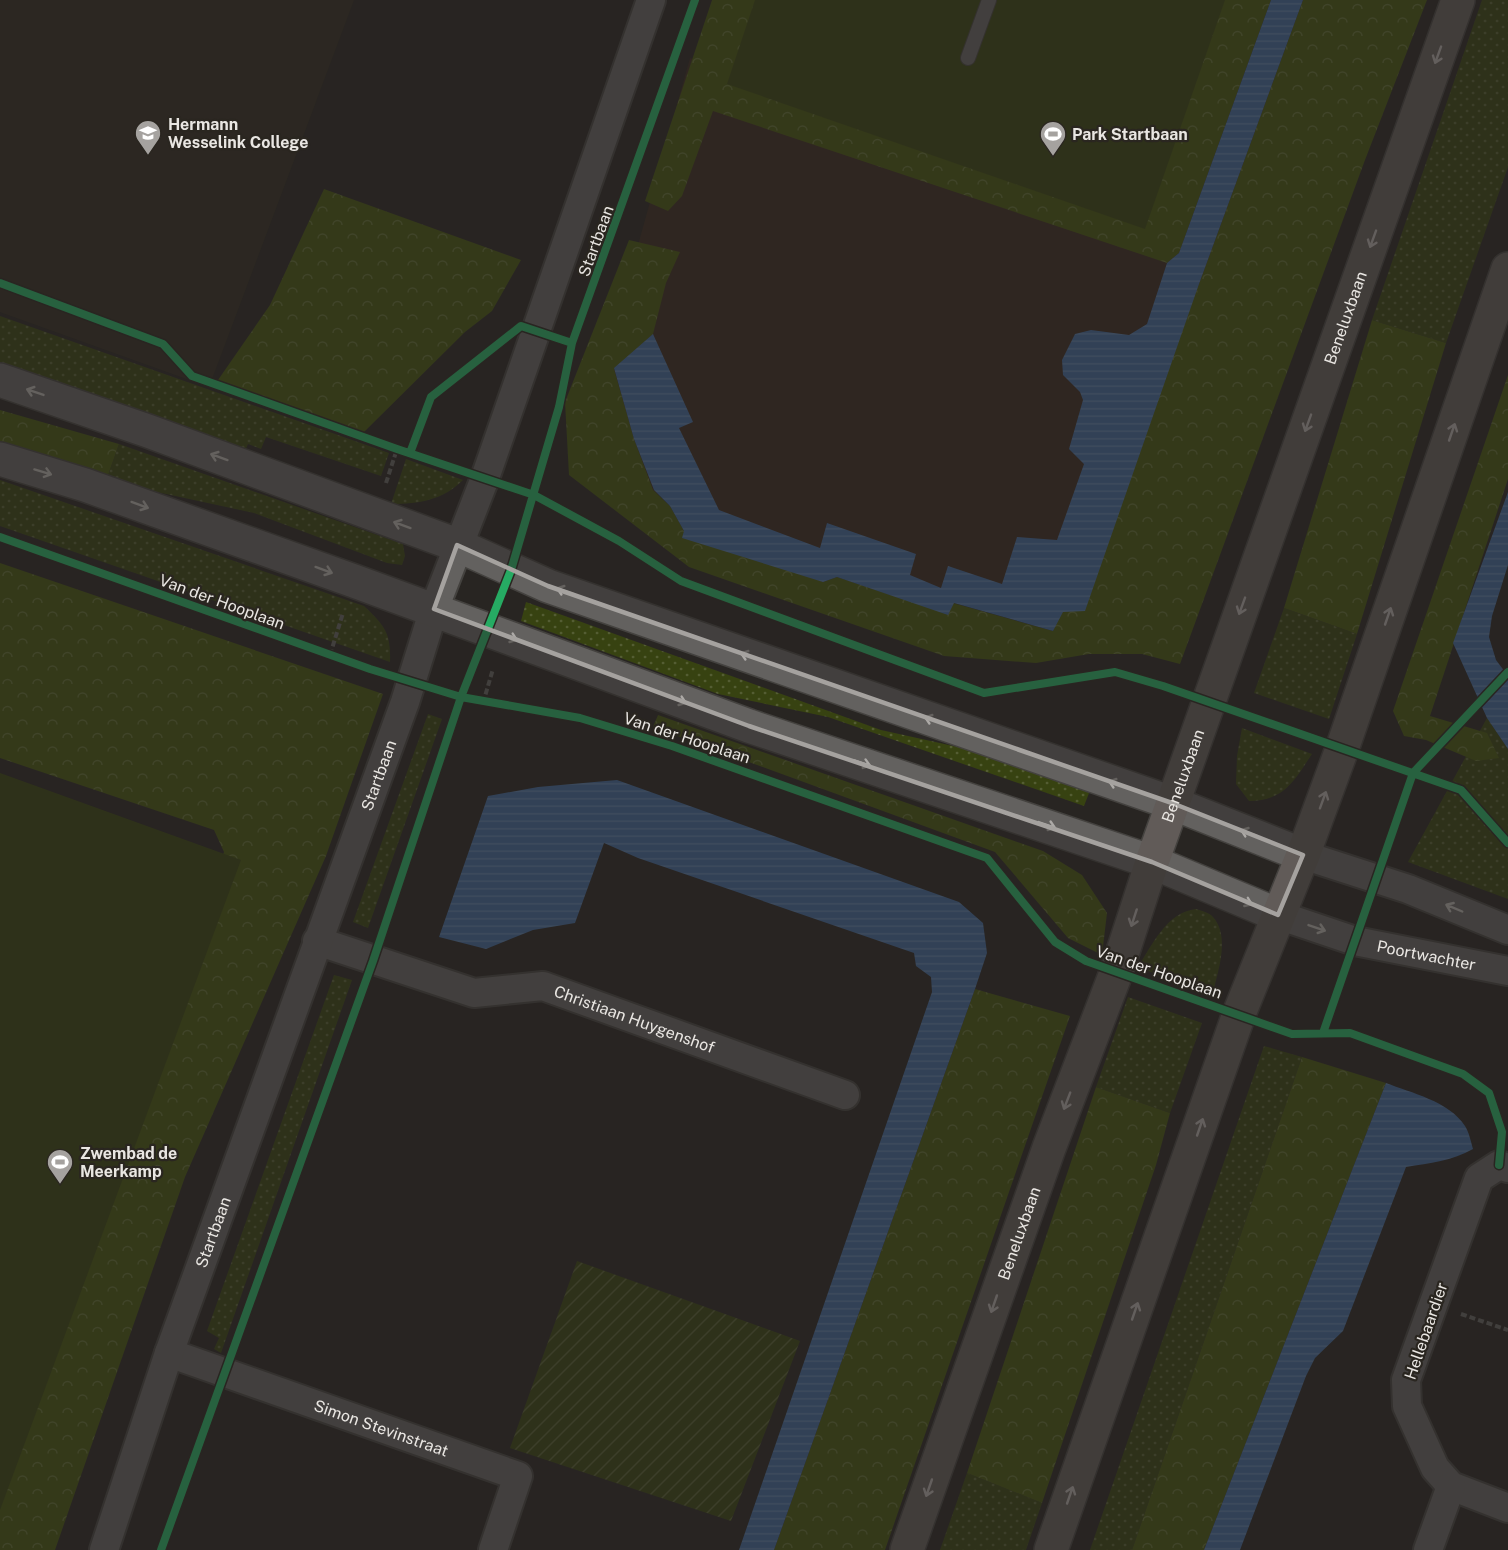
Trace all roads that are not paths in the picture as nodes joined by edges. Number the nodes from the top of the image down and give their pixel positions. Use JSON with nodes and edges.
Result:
{"nodes":[{"id":1,"x":651,"y":0,"type":"edge"},
{"id":2,"x":989,"y":0,"type":"edge"},
{"id":3,"x":1458,"y":0,"type":"edge"},
{"id":4,"x":968,"y":58,"type":"dead end"},
{"id":5,"x":1508,"y":269,"type":"edge"},
{"id":6,"x":0,"y":380,"type":"edge"},
{"id":7,"x":0,"y":459,"type":"edge"},
{"id":8,"x":457,"y":545,"type":"junction"},
{"id":9,"x":434,"y":609,"type":"junction"},
{"id":10,"x":1172,"y":803,"type":"junction"},
{"id":11,"x":1304,"y":855,"type":"junction"},
{"id":12,"x":1152,"y":862,"type":"junction"},
{"id":13,"x":1278,"y":915,"type":"junction"},
{"id":14,"x":1508,"y":930,"type":"edge"},
{"id":15,"x":317,"y":941,"type":"junction"},
{"id":16,"x":1508,"y":971,"type":"edge"},
{"id":17,"x":845,"y":1095,"type":"dead end"},
{"id":18,"x":1508,"y":1168,"type":"edge"},
{"id":19,"x":170,"y":1353,"type":"junction"},
{"id":20,"x":1451,"y":1486,"type":"junction"},
{"id":21,"x":1508,"y":1508,"type":"edge"},
{"id":22,"x":104,"y":1550,"type":"edge"},
{"id":23,"x":493,"y":1550,"type":"edge"},
{"id":24,"x":907,"y":1550,"type":"edge"},
{"id":25,"x":1051,"y":1550,"type":"edge"},
{"id":26,"x":1428,"y":1550,"type":"edge"}],
"edges":[{"from":1,"to":8,"type":"street","name":"Startbaan"},
{"from":2,"to":4,"type":"lane"},
{"from":3,"to":10,"type":"main road","name":"Beneluxbaan","one_way":true},
{"from":11,"to":5,"type":"main road","one_way":true},
{"from":8,"to":6,"type":"street","one_way":true},
{"from":7,"to":9,"type":"street","name":"Van der Hooplaan","one_way":true},
{"from":8,"to":9,"type":"street","name":"Startbaan"},
{"from":10,"to":8,"type":"street","one_way":true},
{"from":9,"to":12,"type":"street","name":"Van der Hooplaan","one_way":true},
{"from":9,"to":15,"type":"street","name":"Startbaan"},
{"from":11,"to":10,"type":"street","one_way":true},
{"from":10,"to":12,"type":"main road","name":"Beneluxbaan"},
{"from":11,"to":13,"type":"main road"},
{"from":14,"to":11,"type":"street","one_way":true},
{"from":12,"to":13,"type":"street","name":"Van der Hooplaan","one_way":true},
{"from":12,"to":24,"type":"main road","name":"Beneluxbaan","one_way":true},
{"from":13,"to":16,"type":"street","name":"Poortwachter","one_way":true},
{"from":25,"to":13,"type":"main road","one_way":true},
{"from":15,"to":17,"type":"street","name":"Christiaan Huygenshof"},
{"from":15,"to":19,"type":"street","name":"Startbaan"},
{"from":18,"to":20,"type":"street","name":"Hellebaardier"},
{"from":19,"to":22,"type":"street","name":"Startbaan"},
{"from":19,"to":23,"type":"street","name":"Simon Stevinstraat"},
{"from":20,"to":21,"type":"street"},
{"from":20,"to":26,"type":"street"}]}
